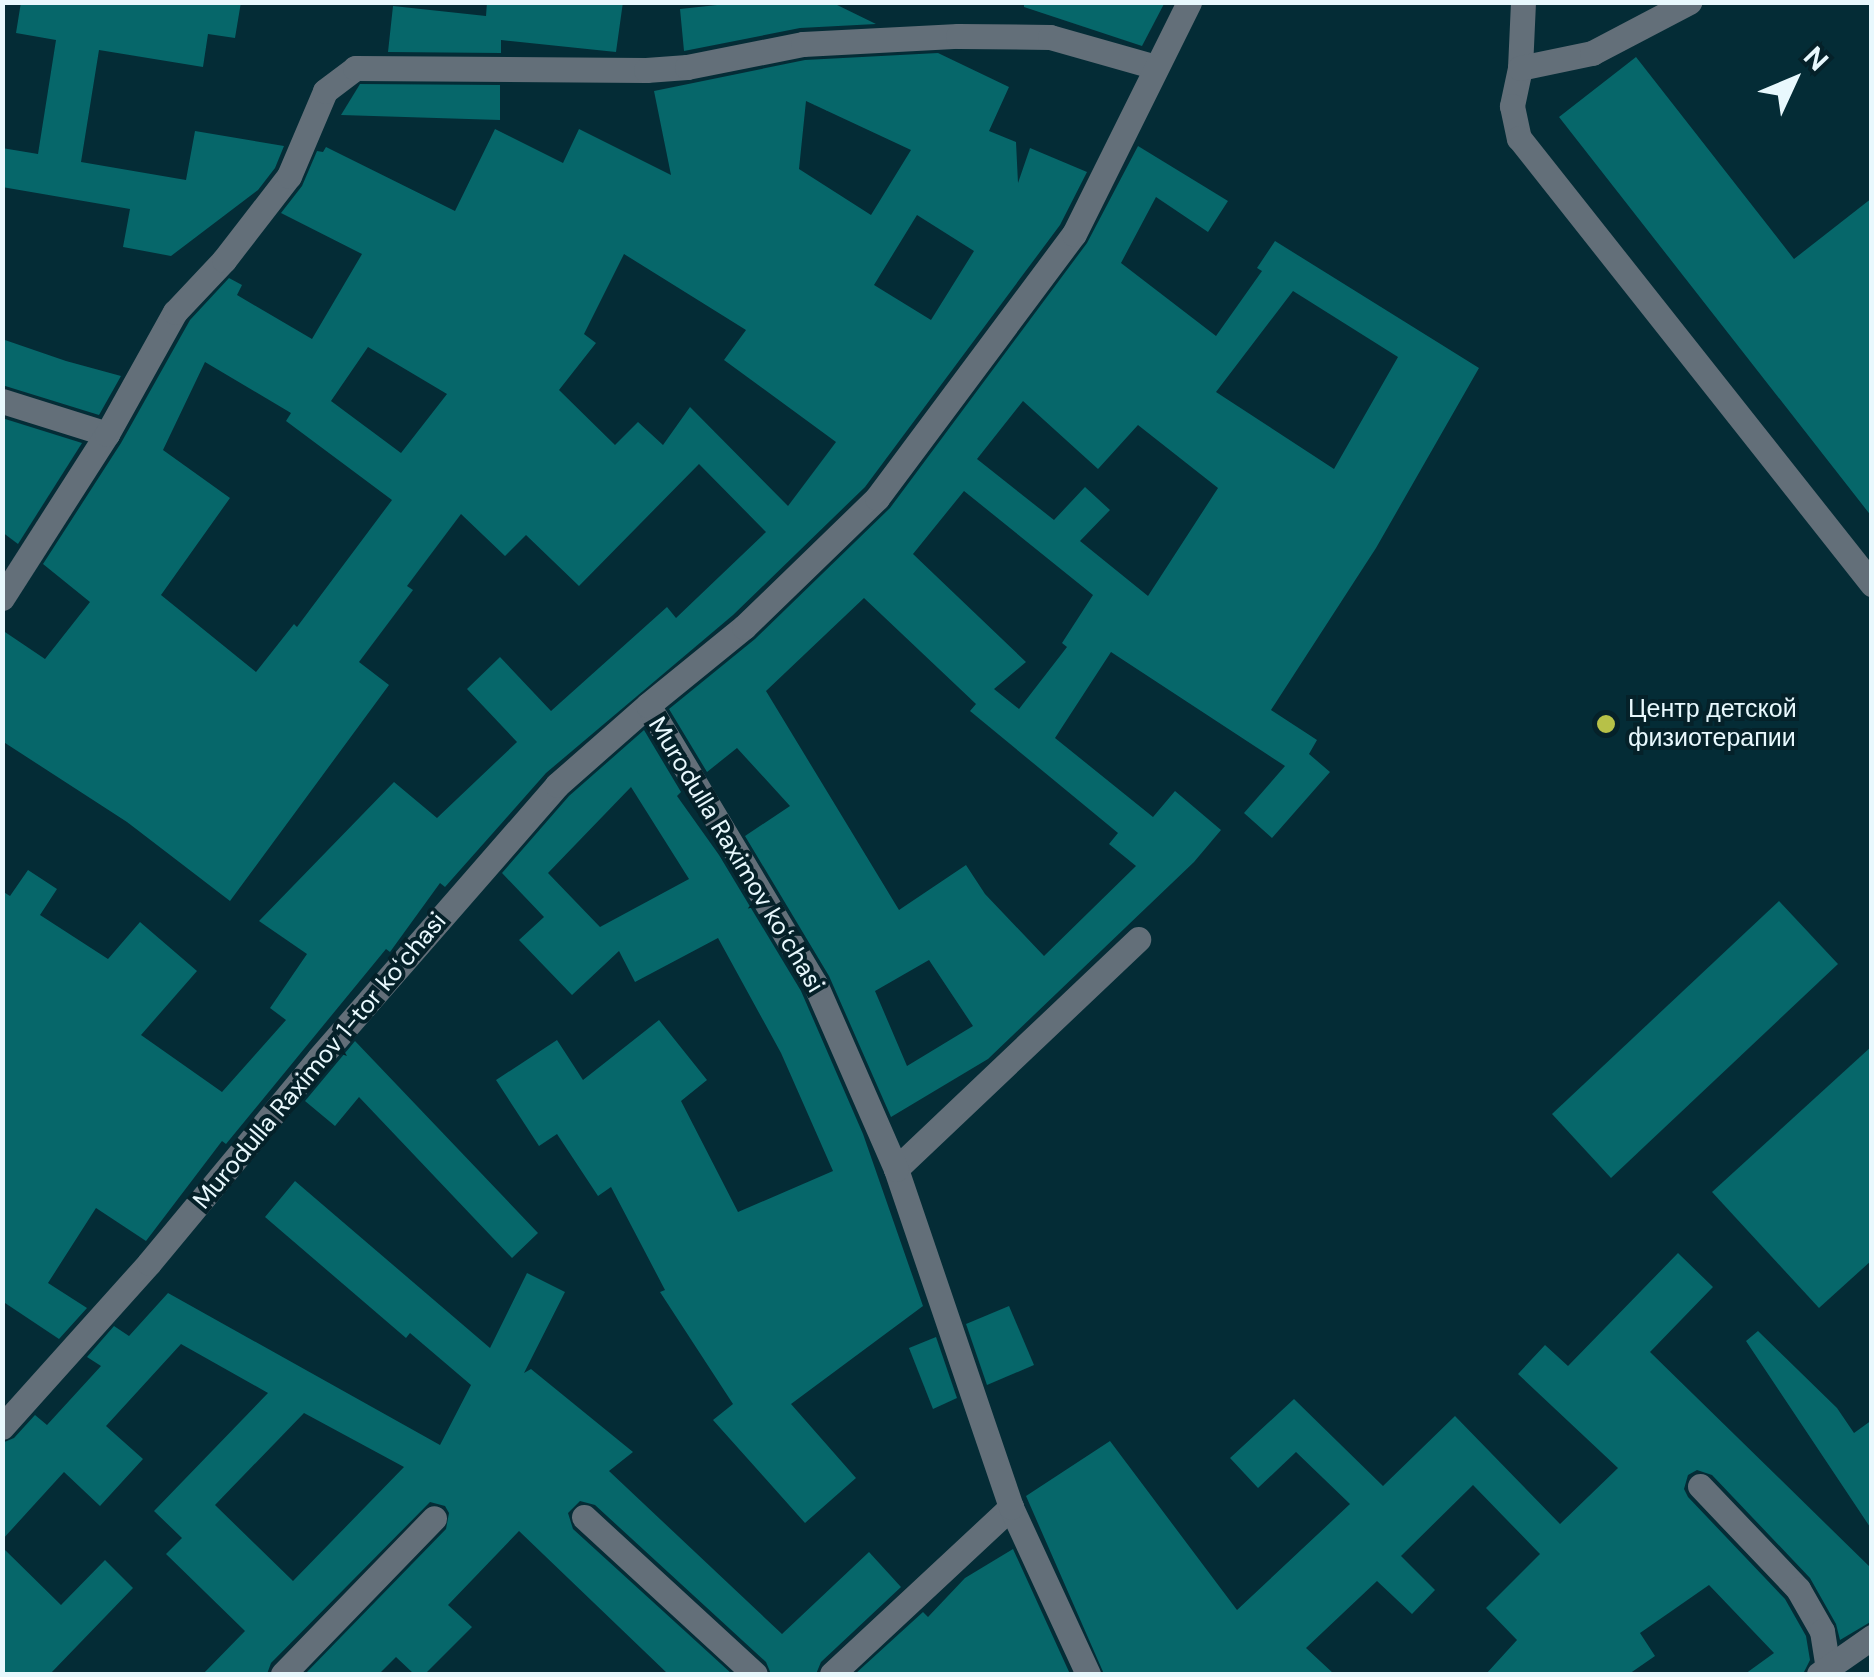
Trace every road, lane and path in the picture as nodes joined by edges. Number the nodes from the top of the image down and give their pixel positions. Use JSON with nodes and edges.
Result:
{"nodes":[{"id":1,"x":1189,"y":2,"type":"edge"},
{"id":2,"x":1524,"y":2,"type":"edge"},
{"id":3,"x":1688,"y":2,"type":"edge"},
{"id":4,"x":1156,"y":67,"type":"junction"},
{"id":5,"x":1520,"y":68,"type":"junction"},
{"id":6,"x":2,"y":401,"type":"edge"},
{"id":7,"x":108,"y":434,"type":"junction"},
{"id":8,"x":1872,"y":584,"type":"edge"},
{"id":9,"x":2,"y":598,"type":"edge"},
{"id":10,"x":648,"y":705,"type":"junction"},
{"id":11,"x":1138,"y":939,"type":"dead end"},
{"id":12,"x":896,"y":1169,"type":"junction"},
{"id":13,"x":2,"y":1427,"type":"edge"},
{"id":14,"x":1700,"y":1486,"type":"dead end"},
{"id":15,"x":1011,"y":1507,"type":"junction"},
{"id":16,"x":584,"y":1517,"type":"dead end"},
{"id":17,"x":434,"y":1518,"type":"dead end"},
{"id":18,"x":1872,"y":1636,"type":"edge"},
{"id":19,"x":1824,"y":1671,"type":"edge"},
{"id":20,"x":283,"y":1674,"type":"edge"},
{"id":21,"x":755,"y":1674,"type":"edge"},
{"id":22,"x":832,"y":1674,"type":"edge"},
{"id":23,"x":1088,"y":1674,"type":"edge"}],
"edges":[{"from":1,"to":4,"type":"street","name":"Murodulla Raximov koʻchasi"},
{"from":2,"to":5,"type":"street"},
{"from":3,"to":5,"type":"street"},
{"from":4,"to":7,"type":"street"},
{"from":4,"to":10,"type":"street","name":"Murodulla Raximov koʻchasi"},
{"from":5,"to":8,"type":"street"},
{"from":6,"to":7,"type":"street"},
{"from":7,"to":9,"type":"street"},
{"from":10,"to":12,"type":"street","name":"Murodulla Raximov koʻchasi"},
{"from":10,"to":13,"type":"street","name":"Murodulla Raximov 1-tor koʻchasi"},
{"from":11,"to":12,"type":"street"},
{"from":12,"to":15,"type":"street","name":"Murodulla Raximov koʻchasi"},
{"from":14,"to":19,"type":"street"},
{"from":15,"to":22,"type":"street"},
{"from":15,"to":23,"type":"street","name":"Murodulla Raximov koʻchasi"},
{"from":16,"to":21,"type":"street"},
{"from":17,"to":20,"type":"street"},
{"from":18,"to":19,"type":"street"}]}
